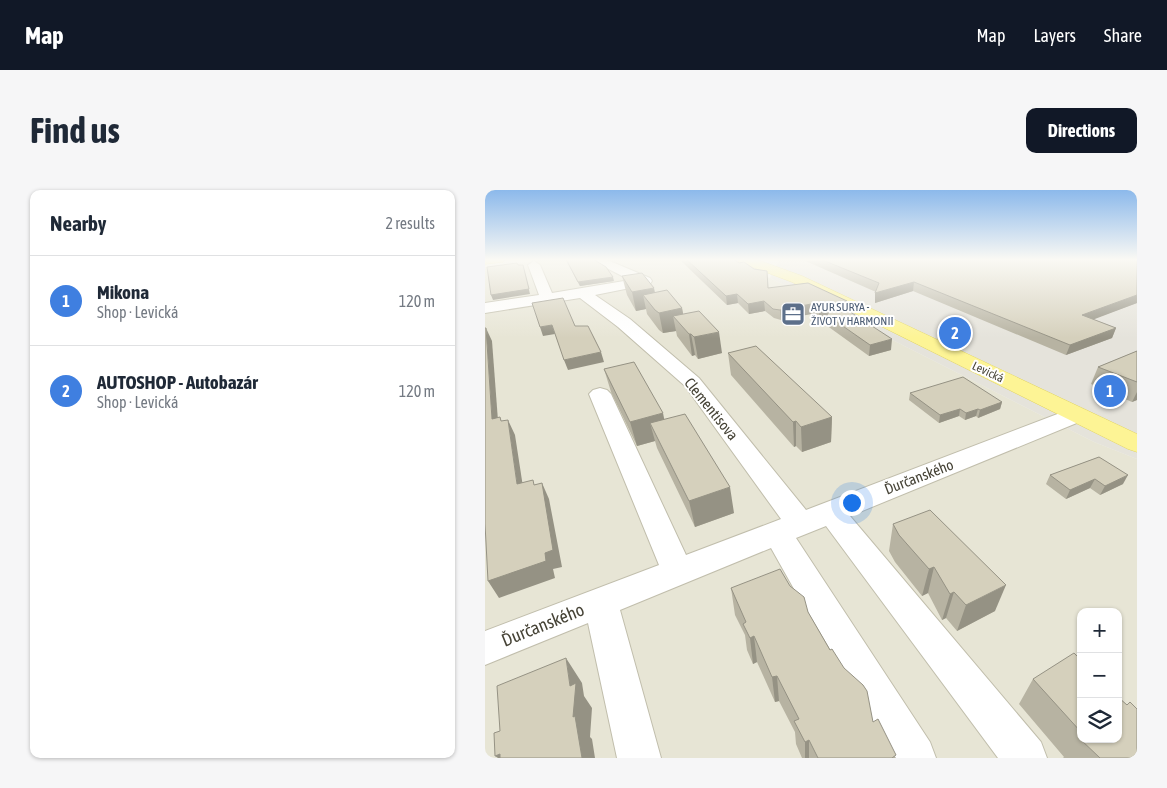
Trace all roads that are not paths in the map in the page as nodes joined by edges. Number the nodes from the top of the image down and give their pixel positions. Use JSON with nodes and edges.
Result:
{"nodes":[{"id":1,"x":542,"y":286,"type":"edge"},
{"id":2,"x":620,"y":286,"type":"edge"},
{"id":3,"x":809,"y":286,"type":"edge"},
{"id":4,"x":583,"y":292,"type":"junction"},
{"id":5,"x":547,"y":298,"type":"junction"},
{"id":6,"x":485,"y":308,"type":"edge"},
{"id":7,"x":600,"y":394,"type":"dead end"},
{"id":8,"x":1076,"y":415,"type":"junction"},
{"id":9,"x":1137,"y":444,"type":"edge"},
{"id":10,"x":802,"y":522,"type":"junction"},
{"id":11,"x":678,"y":571,"type":"junction"},
{"id":12,"x":601,"y":602,"type":"junction"},
{"id":13,"x":485,"y":648,"type":"edge"},
{"id":14,"x":639,"y":758,"type":"edge"},
{"id":15,"x":914,"y":758,"type":"edge"},
{"id":16,"x":1025,"y":758,"type":"edge"}],
"edges":[{"from":1,"to":5,"type":"street"},
{"from":2,"to":4,"type":"street"},
{"from":3,"to":8,"type":"main road","name":"Levická"},
{"from":4,"to":5,"type":"street"},
{"from":4,"to":10,"type":"street","name":"Clementisova"},
{"from":5,"to":6,"type":"street"},
{"from":7,"to":11,"type":"street"},
{"from":8,"to":9,"type":"main road","name":"Levická"},
{"from":8,"to":10,"type":"street","name":"Ďurčanského"},
{"from":10,"to":11,"type":"street","name":"Ďurčanského"},
{"from":10,"to":15,"type":"street","name":"Clementisova"},
{"from":10,"to":16,"type":"street","name":"Clementisova"},
{"from":11,"to":12,"type":"street","name":"Ďurčanského"},
{"from":12,"to":13,"type":"street","name":"Ďurčanského"},
{"from":12,"to":14,"type":"street","name":"Ďurčanského"}]}
